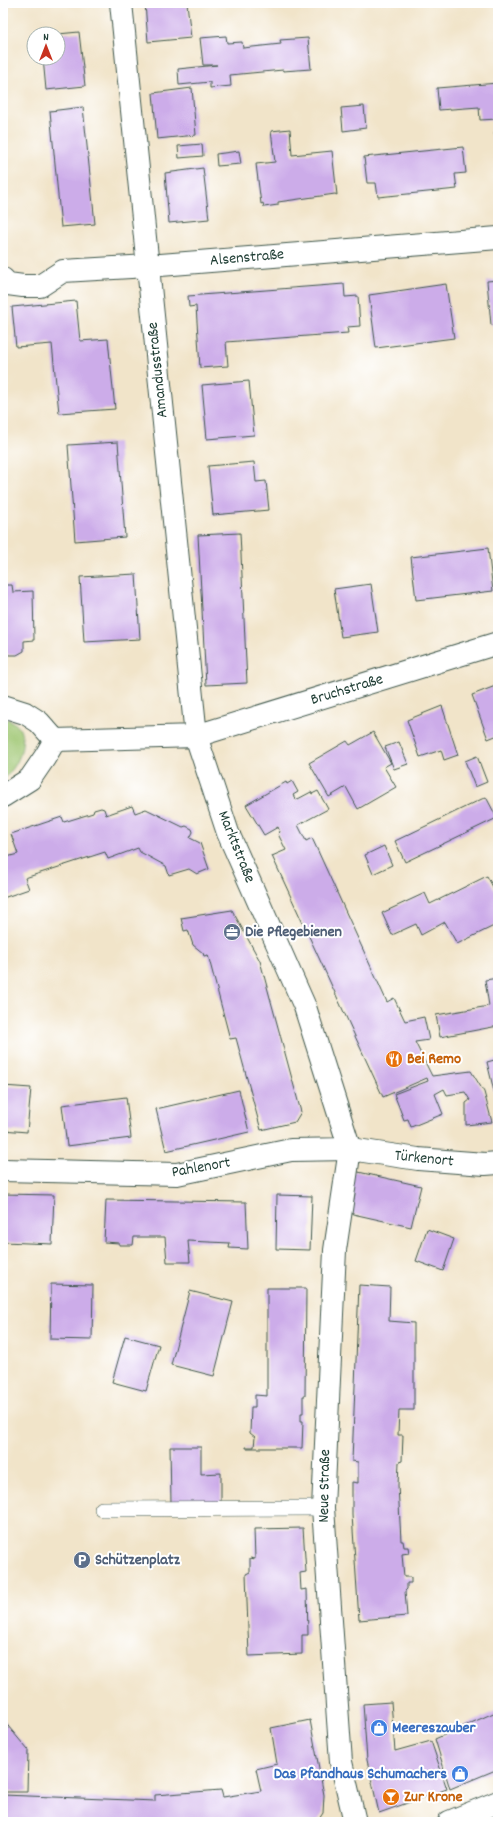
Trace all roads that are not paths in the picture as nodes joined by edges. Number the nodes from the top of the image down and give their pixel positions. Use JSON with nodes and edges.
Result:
{"nodes":[{"id":1,"x":121,"y":3,"type":"edge"},
{"id":2,"x":498,"y":238,"type":"edge"},
{"id":3,"x":148,"y":266,"type":"junction"},
{"id":4,"x":3,"y":279,"type":"edge"},
{"id":5,"x":498,"y":643,"type":"edge"},
{"id":6,"x":3,"y":706,"type":"edge"},
{"id":7,"x":196,"y":736,"type":"junction"},
{"id":8,"x":55,"y":740,"type":"junction"},
{"id":9,"x":3,"y":796,"type":"edge"},
{"id":10,"x":350,"y":1149,"type":"junction"},
{"id":11,"x":498,"y":1163,"type":"edge"},
{"id":12,"x":3,"y":1170,"type":"edge"},
{"id":13,"x":323,"y":1508,"type":"junction"},
{"id":14,"x":102,"y":1510,"type":"dead end"},
{"id":15,"x":498,"y":1802,"type":"edge"},
{"id":16,"x":355,"y":1822,"type":"edge"},
{"id":17,"x":449,"y":1822,"type":"edge"}],
"edges":[{"from":1,"to":3,"type":"street","name":"Amandusstraße"},
{"from":2,"to":3,"type":"street","name":"Alsenstraße"},
{"from":3,"to":4,"type":"street","name":"Alsenstraße"},
{"from":3,"to":7,"type":"street","name":"Amandusstraße"},
{"from":5,"to":7,"type":"street","name":"Bruchstraße"},
{"from":6,"to":8,"type":"street"},
{"from":7,"to":8,"type":"street"},
{"from":7,"to":10,"type":"street","name":"Marktstraße"},
{"from":8,"to":9,"type":"street"},
{"from":10,"to":11,"type":"street","name":"Türkenort"},
{"from":10,"to":12,"type":"street","name":"Pahlenort"},
{"from":10,"to":13,"type":"street","name":"Neue Straße"},
{"from":13,"to":14,"type":"lane"},
{"from":13,"to":16,"type":"street","name":"Neue Straße"},
{"from":15,"to":17,"type":"street"}]}
